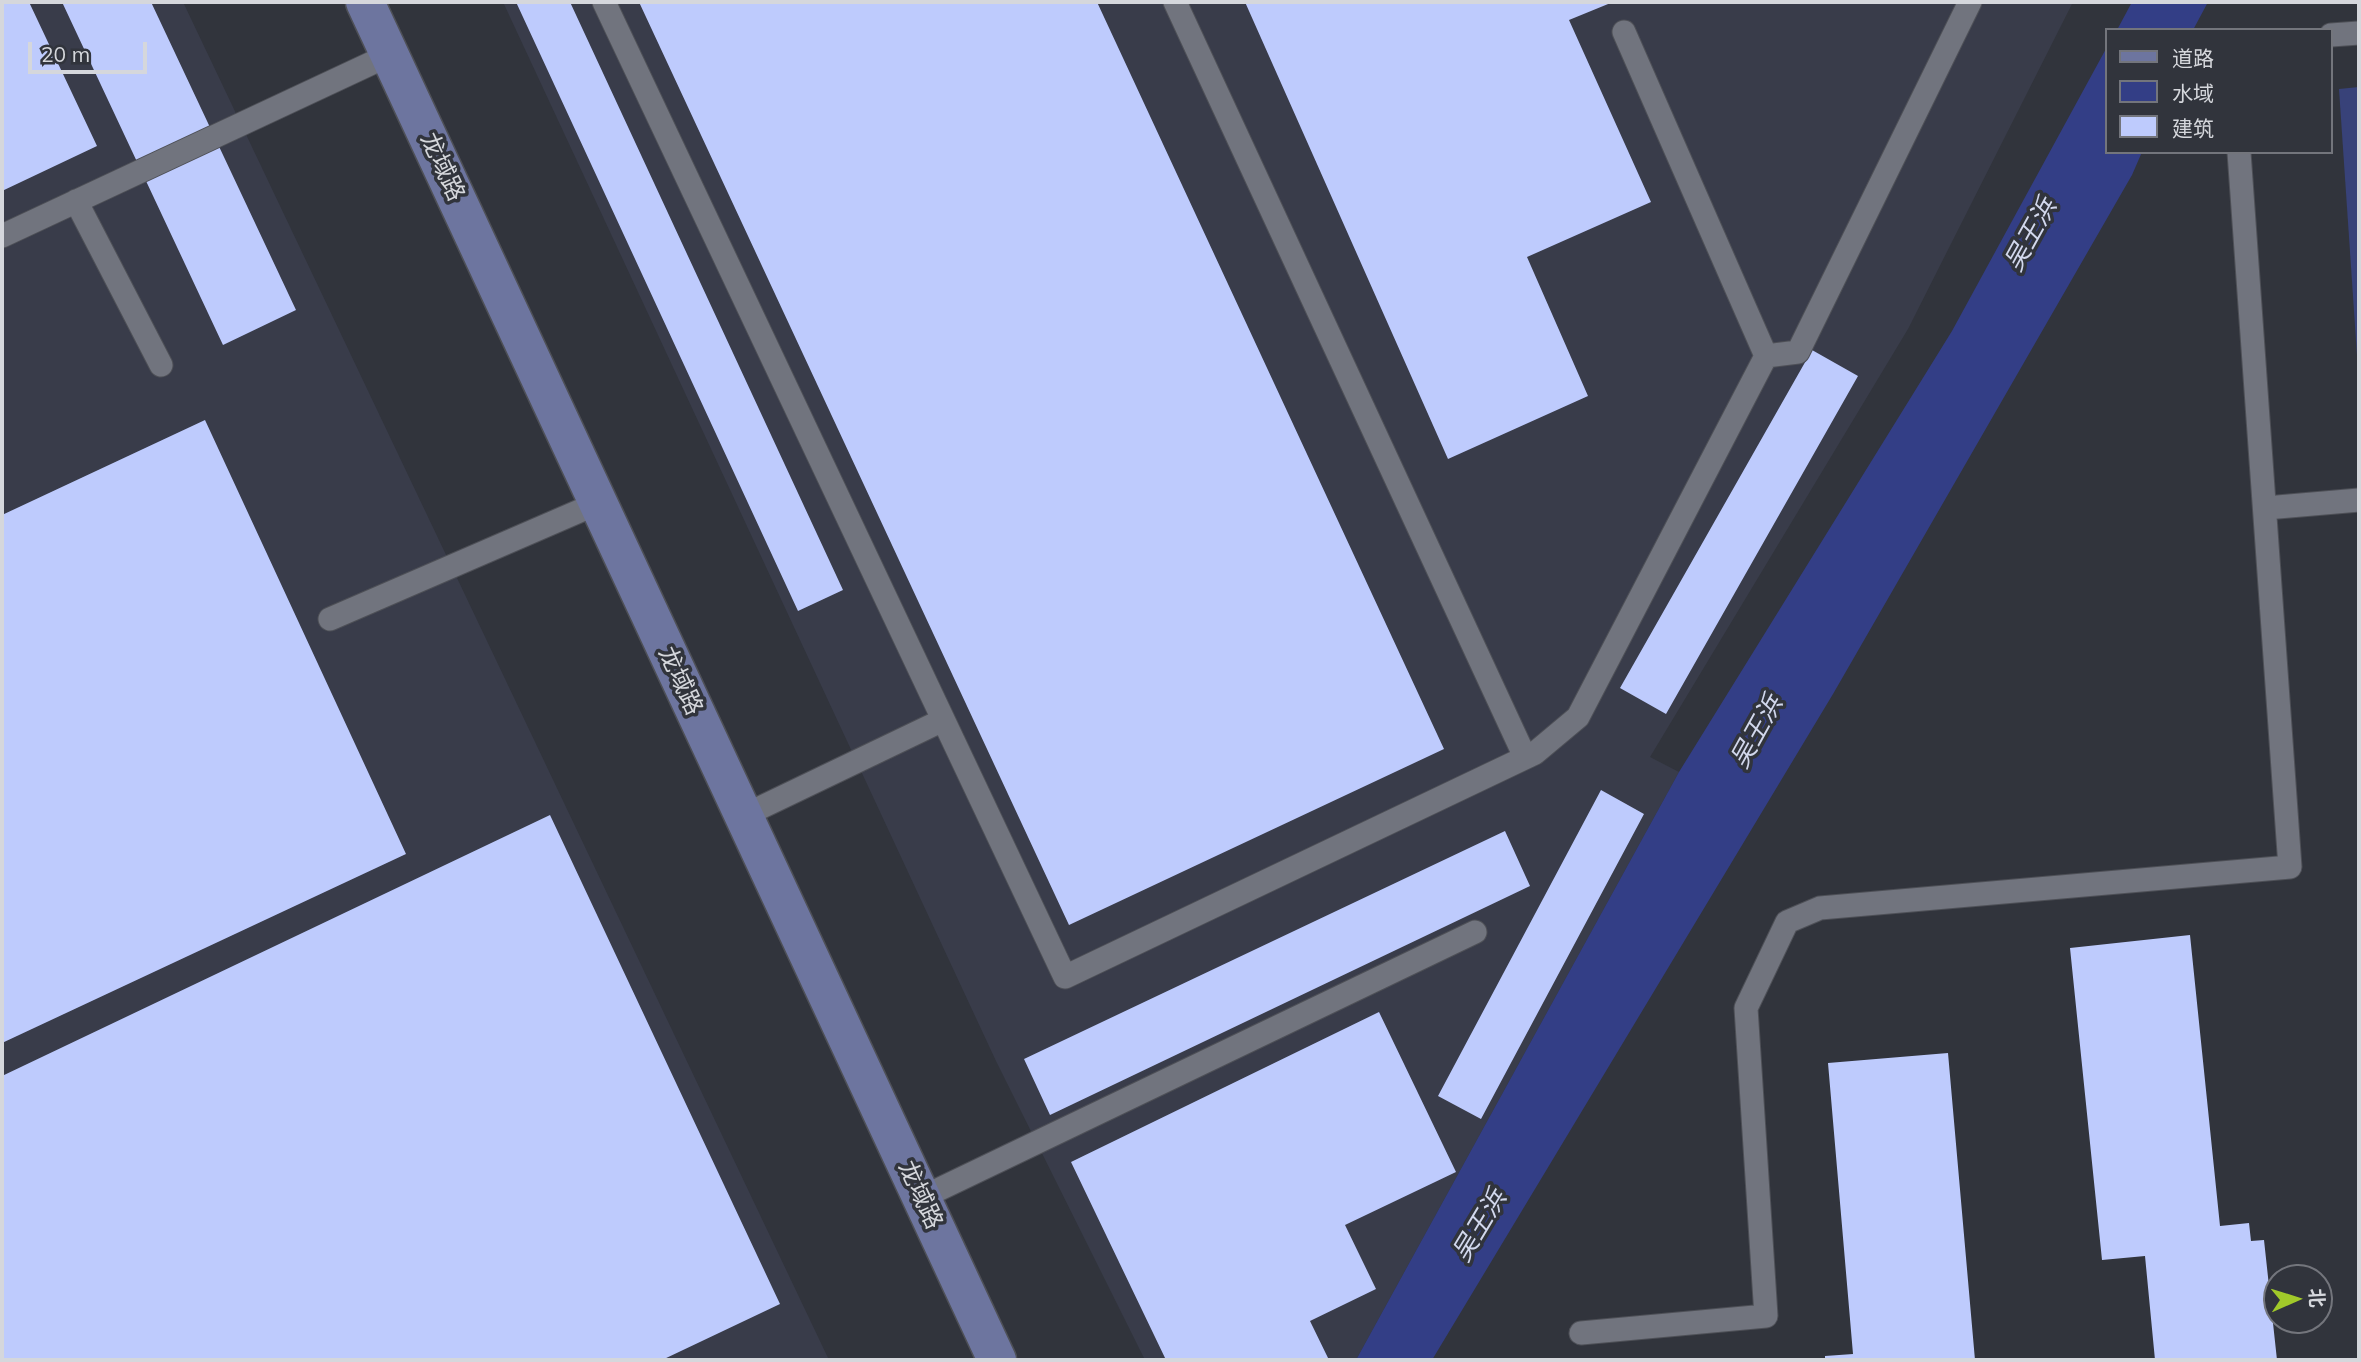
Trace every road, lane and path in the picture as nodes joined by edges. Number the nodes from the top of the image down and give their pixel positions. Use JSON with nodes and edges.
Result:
{"nodes":[{"id":1,"x":365,"y":2,"type":"edge"},
{"id":2,"x":604,"y":2,"type":"edge"},
{"id":3,"x":1175,"y":2,"type":"edge"},
{"id":4,"x":1970,"y":2,"type":"edge"},
{"id":5,"x":1624,"y":32,"type":"dead end"},
{"id":6,"x":2359,"y":33,"type":"edge"},
{"id":7,"x":2333,"y":35,"type":"edge"},
{"id":8,"x":389,"y":55,"type":"junction"},
{"id":9,"x":2239,"y":154,"type":"edge"},
{"id":10,"x":76,"y":201,"type":"junction"},
{"id":11,"x":2,"y":236,"type":"edge"},
{"id":12,"x":1766,"y":356,"type":"junction"},
{"id":13,"x":161,"y":365,"type":"dead end"},
{"id":14,"x":2359,"y":499,"type":"edge"},
{"id":15,"x":598,"y":503,"type":"junction"},
{"id":16,"x":2266,"y":508,"type":"junction"},
{"id":17,"x":330,"y":619,"type":"dead end"},
{"id":18,"x":943,"y":720,"type":"junction"},
{"id":19,"x":1525,"y":757,"type":"junction"},
{"id":20,"x":743,"y":816,"type":"junction"},
{"id":21,"x":1475,"y":932,"type":"dead end"},
{"id":22,"x":921,"y":1198,"type":"junction"},
{"id":23,"x":1581,"y":1333,"type":"dead end"},
{"id":24,"x":997,"y":1360,"type":"edge"}],
"edges":[{"from":1,"to":8,"type":"street","name":"龙域路"},
{"from":2,"to":18,"type":"lane"},
{"from":3,"to":19,"type":"lane"},
{"from":4,"to":12,"type":"lane"},
{"from":5,"to":12,"type":"lane"},
{"from":6,"to":7,"type":"lane"},
{"from":8,"to":10,"type":"lane"},
{"from":8,"to":15,"type":"street","name":"龙域路"},
{"from":9,"to":16,"type":"lane"},
{"from":10,"to":11,"type":"lane"},
{"from":10,"to":13,"type":"lane"},
{"from":12,"to":19,"type":"lane"},
{"from":14,"to":16,"type":"lane"},
{"from":15,"to":17,"type":"lane"},
{"from":15,"to":20,"type":"street","name":"龙域路"},
{"from":16,"to":23,"type":"lane"},
{"from":18,"to":19,"type":"lane"},
{"from":18,"to":20,"type":"lane"},
{"from":20,"to":22,"type":"street","name":"龙域路"},
{"from":21,"to":22,"type":"lane"},
{"from":22,"to":24,"type":"street","name":"龙域路"}]}
